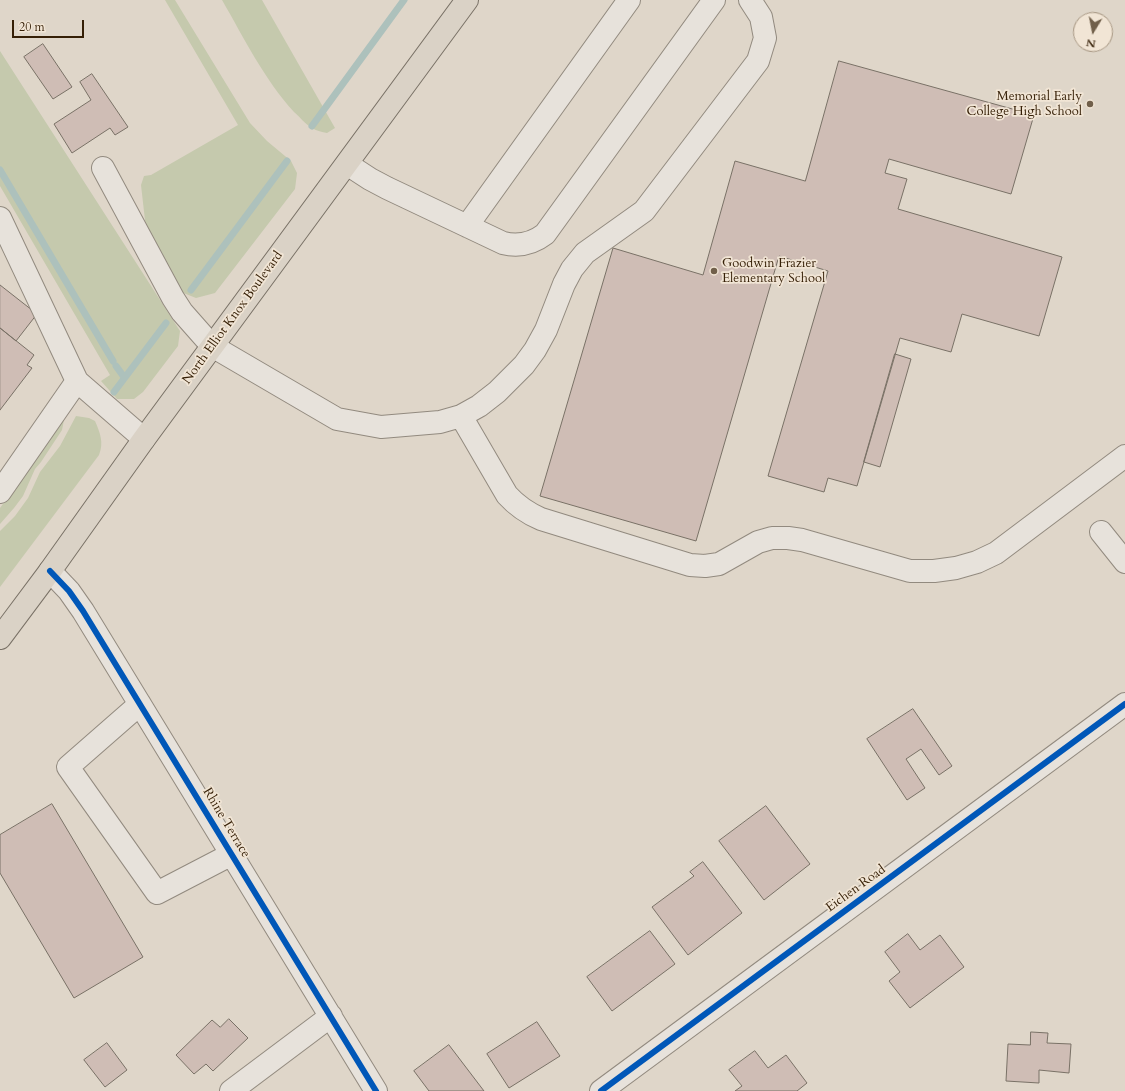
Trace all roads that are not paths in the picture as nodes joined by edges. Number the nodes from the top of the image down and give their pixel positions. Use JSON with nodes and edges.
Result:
{"nodes":[{"id":1,"x":467,"y":0,"type":"edge"},
{"id":2,"x":629,"y":0,"type":"edge"},
{"id":3,"x":714,"y":0,"type":"edge"},
{"id":4,"x":750,"y":0,"type":"edge"},
{"id":5,"x":347,"y":164,"type":"junction"},
{"id":6,"x":103,"y":168,"type":"dead end"},
{"id":7,"x":0,"y":218,"type":"edge"},
{"id":8,"x":466,"y":226,"type":"junction"},
{"id":9,"x":212,"y":346,"type":"junction"},
{"id":10,"x":77,"y":381,"type":"junction"},
{"id":11,"x":461,"y":416,"type":"junction"},
{"id":12,"x":144,"y":439,"type":"junction"},
{"id":13,"x":1125,"y":456,"type":"edge"},
{"id":14,"x":0,"y":492,"type":"edge"},
{"id":15,"x":1101,"y":532,"type":"dead end"},
{"id":16,"x":1125,"y":562,"type":"edge"},
{"id":17,"x":50,"y":571,"type":"junction"},
{"id":18,"x":0,"y":638,"type":"edge"},
{"id":19,"x":140,"y":704,"type":"junction"},
{"id":20,"x":1125,"y":704,"type":"edge"},
{"id":21,"x":232,"y":854,"type":"junction"},
{"id":22,"x":331,"y":1016,"type":"junction"},
{"id":23,"x":231,"y":1091,"type":"edge"},
{"id":24,"x":376,"y":1091,"type":"edge"},
{"id":25,"x":601,"y":1091,"type":"edge"}],
"edges":[{"from":1,"to":5,"type":"main road","name":"North Elliot Knox Boulevard"},
{"from":2,"to":8,"type":"street"},
{"from":3,"to":8,"type":"street"},
{"from":4,"to":11,"type":"street"},
{"from":5,"to":8,"type":"street"},
{"from":5,"to":9,"type":"main road","name":"North Elliot Knox Boulevard"},
{"from":6,"to":9,"type":"street"},
{"from":7,"to":10,"type":"street"},
{"from":9,"to":11,"type":"street"},
{"from":9,"to":12,"type":"main road","name":"North Elliot Knox Boulevard"},
{"from":10,"to":12,"type":"street"},
{"from":10,"to":14,"type":"street"},
{"from":11,"to":13,"type":"street"},
{"from":12,"to":17,"type":"main road","name":"North Elliot Knox Boulevard"},
{"from":15,"to":16,"type":"street"},
{"from":17,"to":18,"type":"main road","name":"North Elliot Knox Boulevard"},
{"from":17,"to":19,"type":"street","name":"Rhine Terrace"},
{"from":19,"to":21,"type":"street","name":"Rhine Terrace"},
{"from":19,"to":21,"type":"street"},
{"from":20,"to":25,"type":"street","name":"Eichen Road"},
{"from":21,"to":22,"type":"street","name":"Rhine Terrace"},
{"from":22,"to":23,"type":"street"},
{"from":22,"to":24,"type":"street","name":"Rhine Terrace"}]}
